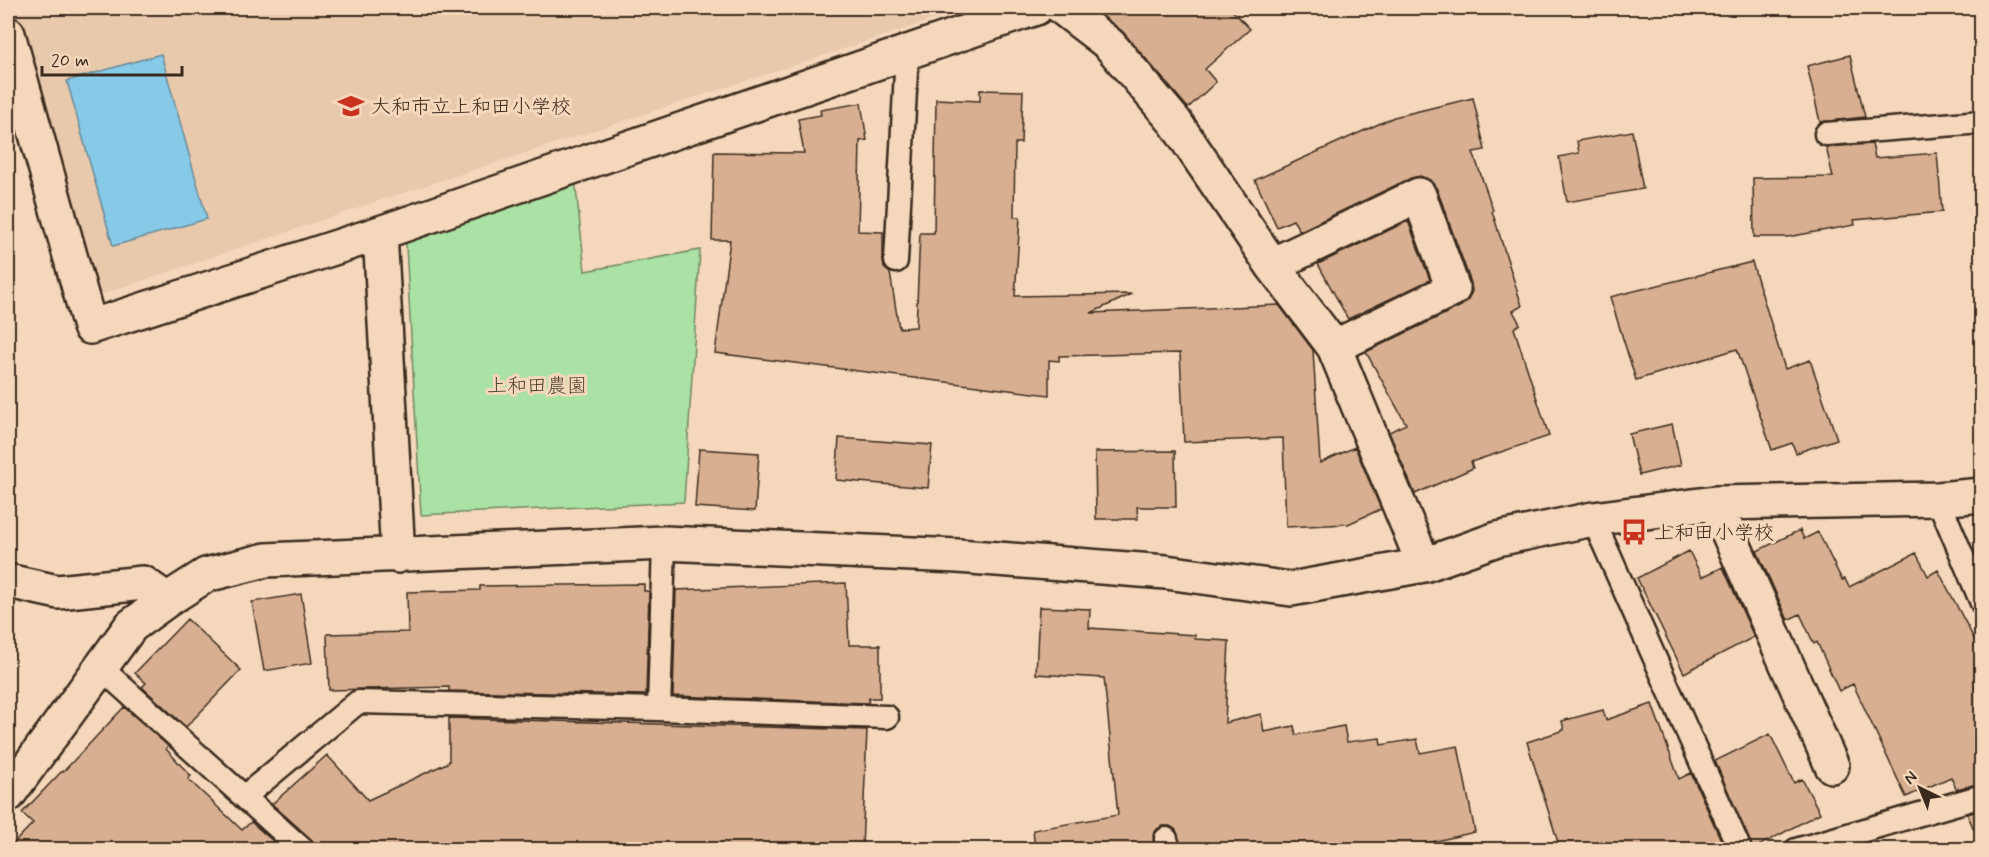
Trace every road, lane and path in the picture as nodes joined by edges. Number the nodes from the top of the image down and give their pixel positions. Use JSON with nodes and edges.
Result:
{"nodes":[{"id":1,"x":1036,"y":8,"type":"edge"},
{"id":2,"x":1062,"y":8,"type":"edge"},
{"id":3,"x":8,"y":34,"type":"edge"},
{"id":4,"x":907,"y":52,"type":"junction"},
{"id":5,"x":1982,"y":122,"type":"edge"},
{"id":6,"x":1826,"y":134,"type":"dead end"},
{"id":7,"x":380,"y":233,"type":"junction"},
{"id":8,"x":896,"y":261,"type":"dead end"},
{"id":9,"x":1272,"y":265,"type":"junction"},
{"id":10,"x":1334,"y":347,"type":"junction"},
{"id":11,"x":1982,"y":495,"type":"edge"},
{"id":12,"x":1938,"y":499,"type":"junction"},
{"id":13,"x":1715,"y":503,"type":"junction"},
{"id":14,"x":1593,"y":519,"type":"junction"},
{"id":15,"x":664,"y":543,"type":"junction"},
{"id":16,"x":398,"y":556,"type":"junction"},
{"id":17,"x":1424,"y":564,"type":"junction"},
{"id":18,"x":8,"y":581,"type":"edge"},
{"id":19,"x":167,"y":600,"type":"junction"},
{"id":20,"x":1982,"y":603,"type":"edge"},
{"id":21,"x":101,"y":668,"type":"junction"},
{"id":22,"x":659,"y":709,"type":"junction"},
{"id":23,"x":887,"y":717,"type":"dead end"},
{"id":24,"x":1832,"y":766,"type":"dead end"},
{"id":25,"x":8,"y":795,"type":"edge"},
{"id":26,"x":1982,"y":796,"type":"edge"},
{"id":27,"x":243,"y":798,"type":"junction"},
{"id":28,"x":303,"y":849,"type":"edge"},
{"id":29,"x":1740,"y":849,"type":"edge"},
{"id":30,"x":1796,"y":849,"type":"edge"}],
"edges":[{"from":1,"to":4,"type":"street"},
{"from":2,"to":9,"type":"street"},
{"from":3,"to":7,"type":"street"},
{"from":4,"to":7,"type":"street"},
{"from":4,"to":8,"type":"lane"},
{"from":5,"to":6,"type":"lane"},
{"from":7,"to":16,"type":"street"},
{"from":9,"to":10,"type":"street"},
{"from":9,"to":10,"type":"street"},
{"from":10,"to":17,"type":"street"},
{"from":11,"to":12,"type":"street"},
{"from":12,"to":13,"type":"street"},
{"from":12,"to":20,"type":"lane"},
{"from":13,"to":14,"type":"street"},
{"from":13,"to":24,"type":"street"},
{"from":14,"to":17,"type":"street"},
{"from":14,"to":29,"type":"lane"},
{"from":15,"to":16,"type":"street"},
{"from":15,"to":17,"type":"street"},
{"from":15,"to":22,"type":"lane"},
{"from":16,"to":19,"type":"street"},
{"from":18,"to":19,"type":"street"},
{"from":19,"to":21,"type":"street"},
{"from":21,"to":25,"type":"street"},
{"from":21,"to":27,"type":"lane"},
{"from":22,"to":23,"type":"lane"},
{"from":22,"to":27,"type":"lane"},
{"from":26,"to":30,"type":"lane"},
{"from":27,"to":28,"type":"lane"}]}
